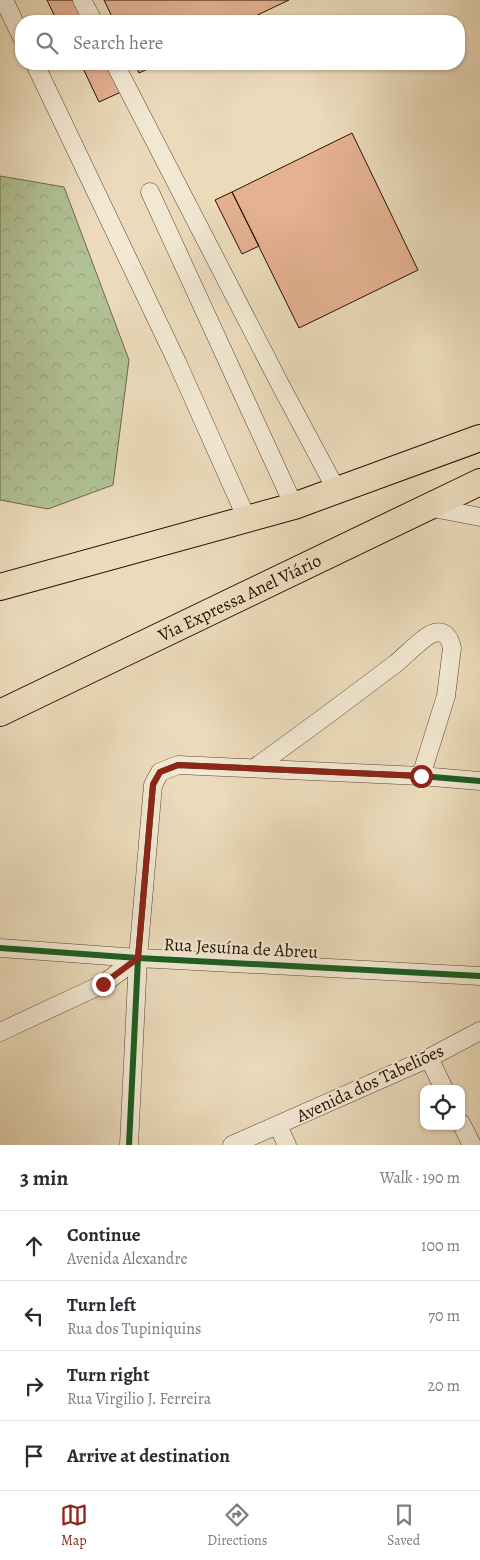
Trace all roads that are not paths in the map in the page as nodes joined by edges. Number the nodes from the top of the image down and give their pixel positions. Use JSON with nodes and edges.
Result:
{"nodes":[{"id":1,"x":4,"y":0,"type":"edge"},
{"id":2,"x":82,"y":0,"type":"edge"},
{"id":3,"x":90,"y":15,"type":"edge"},
{"id":4,"x":15,"y":23,"type":"edge"},
{"id":5,"x":37,"y":70,"type":"edge"},
{"id":6,"x":118,"y":70,"type":"edge"},
{"id":7,"x":150,"y":192,"type":"dead end"},
{"id":8,"x":480,"y":438,"type":"edge"},
{"id":9,"x":480,"y":482,"type":"edge"},
{"id":10,"x":337,"y":491,"type":"junction"},
{"id":11,"x":294,"y":506,"type":"junction"},
{"id":12,"x":428,"y":507,"type":"junction"},
{"id":13,"x":480,"y":517,"type":"edge"},
{"id":14,"x":247,"y":520,"type":"junction"},
{"id":15,"x":0,"y":587,"type":"edge"},
{"id":16,"x":0,"y":713,"type":"edge"},
{"id":17,"x":256,"y":767,"type":"junction"},
{"id":18,"x":421,"y":776,"type":"junction"},
{"id":19,"x":480,"y":782,"type":"edge"},
{"id":20,"x":0,"y":948,"type":"edge"},
{"id":21,"x":138,"y":958,"type":"junction"},
{"id":22,"x":480,"y":976,"type":"edge"},
{"id":23,"x":480,"y":1031,"type":"edge"},
{"id":24,"x":0,"y":1032,"type":"edge"},
{"id":25,"x":429,"y":1058,"type":"junction"},
{"id":26,"x":442,"y":1085,"type":"edge"},
{"id":27,"x":278,"y":1126,"type":"junction"},
{"id":28,"x":464,"y":1130,"type":"edge"},
{"id":29,"x":129,"y":1145,"type":"edge"},
{"id":30,"x":232,"y":1145,"type":"edge"},
{"id":31,"x":288,"y":1145,"type":"edge"},
{"id":32,"x":472,"y":1145,"type":"edge"}],
"edges":[{"from":1,"to":4,"type":"street"},
{"from":2,"to":3,"type":"street"},
{"from":5,"to":14,"type":"street"},
{"from":6,"to":10,"type":"street"},
{"from":7,"to":11,"type":"street"},
{"from":8,"to":10,"type":"highway"},
{"from":9,"to":12,"type":"highway","name":"Via Expressa Anel Viário"},
{"from":10,"to":11,"type":"highway"},
{"from":11,"to":14,"type":"highway"},
{"from":12,"to":13,"type":"street"},
{"from":12,"to":16,"type":"highway","name":"Via Expressa Anel Viário"},
{"from":14,"to":15,"type":"highway"},
{"from":17,"to":18,"type":"street"},
{"from":17,"to":18,"type":"street"},
{"from":17,"to":21,"type":"street"},
{"from":18,"to":19,"type":"street"},
{"from":20,"to":21,"type":"street","name":"Rua Jesuína de Abreu"},
{"from":21,"to":22,"type":"street","name":"Rua Jesuína de Abreu"},
{"from":21,"to":24,"type":"street"},
{"from":21,"to":29,"type":"street"},
{"from":23,"to":25,"type":"street","name":"Avenida dos Tabeliões"},
{"from":25,"to":26,"type":"street"},
{"from":25,"to":27,"type":"street","name":"Avenida dos Tabeliões"},
{"from":27,"to":30,"type":"street","name":"Avenida dos Tabeliões"},
{"from":27,"to":31,"type":"street"},
{"from":28,"to":32,"type":"street"}]}
